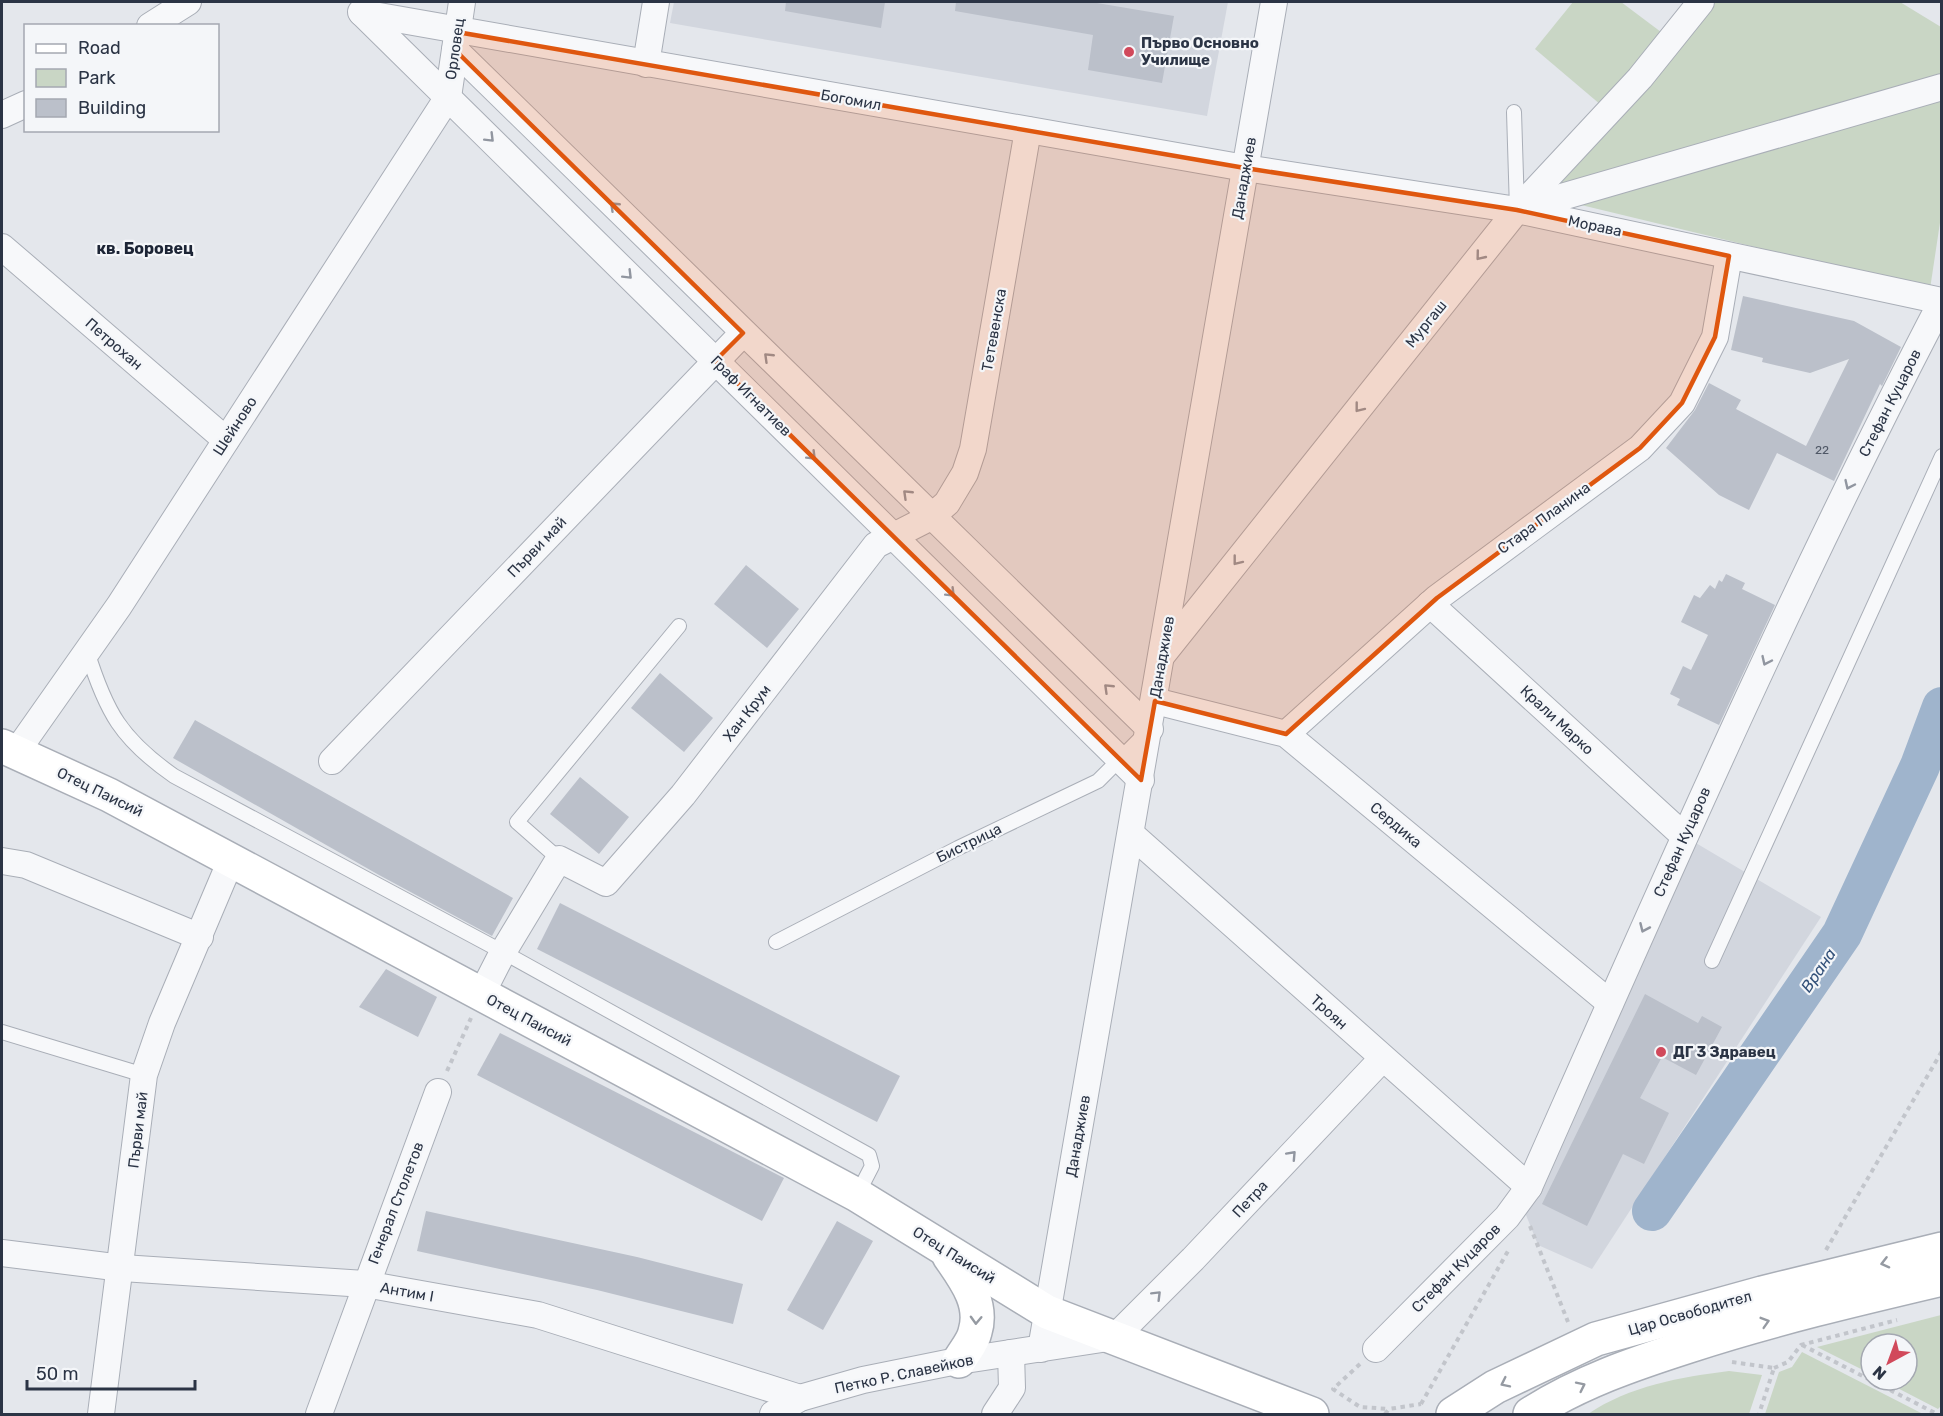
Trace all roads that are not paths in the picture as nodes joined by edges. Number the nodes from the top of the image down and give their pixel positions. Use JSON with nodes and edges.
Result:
{"nodes":[{"id":1,"x":188,"y":2,"type":"edge"},
{"id":2,"x":462,"y":2,"type":"edge"},
{"id":3,"x":656,"y":2,"type":"edge"},
{"id":4,"x":1274,"y":2,"type":"edge"},
{"id":5,"x":1701,"y":2,"type":"edge"},
{"id":6,"x":356,"y":7,"type":"edge"},
{"id":7,"x":153,"y":24,"type":"edge"},
{"id":8,"x":456,"y":41,"type":"junction"},
{"id":9,"x":646,"y":64,"type":"junction"},
{"id":10,"x":1941,"y":87,"type":"edge"},
{"id":11,"x":448,"y":97,"type":"junction"},
{"id":12,"x":24,"y":105,"type":"edge"},
{"id":13,"x":1514,"y":112,"type":"dead end"},
{"id":14,"x":2,"y":115,"type":"edge"},
{"id":15,"x":1028,"y":130,"type":"junction"},
{"id":16,"x":1245,"y":168,"type":"junction"},
{"id":17,"x":1517,"y":210,"type":"junction"},
{"id":18,"x":2,"y":248,"type":"edge"},
{"id":19,"x":1729,"y":256,"type":"junction"},
{"id":20,"x":1941,"y":301,"type":"edge"},
{"id":21,"x":743,"y":333,"type":"junction"},
{"id":22,"x":716,"y":361,"type":"junction"},
{"id":23,"x":226,"y":440,"type":"junction"},
{"id":24,"x":1941,"y":456,"type":"edge"},
{"id":25,"x":931,"y":517,"type":"junction"},
{"id":26,"x":894,"y":537,"type":"junction"},
{"id":27,"x":1430,"y":604,"type":"junction"},
{"id":28,"x":679,"y":626,"type":"dead end"},
{"id":29,"x":87,"y":651,"type":"junction"},
{"id":30,"x":1162,"y":655,"type":"junction"},
{"id":31,"x":1155,"y":701,"type":"junction"},
{"id":32,"x":1150,"y":729,"type":"junction"},
{"id":33,"x":1286,"y":734,"type":"junction"},
{"id":34,"x":9,"y":749,"type":"edge"},
{"id":35,"x":1120,"y":760,"type":"junction"},
{"id":36,"x":332,"y":761,"type":"dead end"},
{"id":37,"x":1141,"y":780,"type":"junction"},
{"id":38,"x":1131,"y":834,"type":"junction"},
{"id":39,"x":1684,"y":836,"type":"junction"},
{"id":40,"x":559,"y":859,"type":"junction"},
{"id":41,"x":231,"y":860,"type":"junction"},
{"id":42,"x":2,"y":861,"type":"edge"},
{"id":43,"x":200,"y":937,"type":"junction"},
{"id":44,"x":776,"y":942,"type":"dead end"},
{"id":45,"x":503,"y":952,"type":"junction"},
{"id":46,"x":1712,"y":961,"type":"dead end"},
{"id":47,"x":481,"y":995,"type":"junction"},
{"id":48,"x":1610,"y":1003,"type":"junction"},
{"id":49,"x":2,"y":1032,"type":"edge"},
{"id":50,"x":1382,"y":1059,"type":"junction"},
{"id":51,"x":144,"y":1075,"type":"junction"},
{"id":52,"x":438,"y":1092,"type":"road end"},
{"id":53,"x":1529,"y":1187,"type":"junction"},
{"id":54,"x":857,"y":1196,"type":"junction"},
{"id":55,"x":945,"y":1249,"type":"junction"},
{"id":56,"x":1941,"y":1249,"type":"edge"},
{"id":57,"x":2,"y":1253,"type":"edge"},
{"id":58,"x":122,"y":1268,"type":"junction"},
{"id":59,"x":1941,"y":1279,"type":"edge"},
{"id":60,"x":365,"y":1284,"type":"junction"},
{"id":61,"x":1047,"y":1312,"type":"junction"},
{"id":62,"x":1115,"y":1336,"type":"junction"},
{"id":63,"x":1041,"y":1349,"type":"junction"},
{"id":64,"x":1376,"y":1349,"type":"road end"},
{"id":65,"x":1011,"y":1353,"type":"junction"},
{"id":66,"x":959,"y":1361,"type":"junction"},
{"id":67,"x":800,"y":1398,"type":"junction"},
{"id":68,"x":1303,"y":1412,"type":"edge"},
{"id":69,"x":102,"y":1414,"type":"edge"},
{"id":70,"x":319,"y":1414,"type":"edge"},
{"id":71,"x":773,"y":1414,"type":"edge"},
{"id":72,"x":995,"y":1414,"type":"edge"},
{"id":73,"x":1453,"y":1414,"type":"edge"},
{"id":74,"x":1530,"y":1414,"type":"edge"}],
"edges":[{"from":1,"to":7,"type":"street"},
{"from":2,"to":8,"type":"street","name":"Орловец"},
{"from":3,"to":9,"type":"street"},
{"from":4,"to":16,"type":"street","name":"Данаджиев"},
{"from":5,"to":17,"type":"street","name":"Мургаш"},
{"from":6,"to":8,"type":"street","name":"Граф Игнатиев"},
{"from":6,"to":11,"type":"street","name":"Граф Игнатиев"},
{"from":8,"to":9,"type":"street","name":"Богомил"},
{"from":8,"to":11,"type":"street","name":"Орловец"},
{"from":21,"to":8,"type":"street","one_way":true},
{"from":9,"to":15,"type":"street","name":"Богомил"},
{"from":10,"to":17,"type":"street"},
{"from":11,"to":22,"type":"street","name":"Граф Игнатиев","one_way":true},
{"from":11,"to":23,"type":"street","name":"Шейново"},
{"from":12,"to":14,"type":"street"},
{"from":13,"to":17,"type":"lane"},
{"from":15,"to":16,"type":"street","name":"Богомил"},
{"from":15,"to":25,"type":"street","name":"Тетевенска"},
{"from":16,"to":17,"type":"street","name":"Морава"},
{"from":16,"to":30,"type":"street","name":"Данаджиев"},
{"from":17,"to":19,"type":"street","name":"Морава"},
{"from":17,"to":30,"type":"street","name":"Мургаш","one_way":true},
{"from":18,"to":23,"type":"street","name":"Петрохан"},
{"from":19,"to":20,"type":"street","name":"Морава"},
{"from":19,"to":27,"type":"street","name":"Стара Планина"},
{"from":20,"to":39,"type":"street","name":"Стефан Куцаров","one_way":true},
{"from":21,"to":22,"type":"street","name":"Първи май"},
{"from":25,"to":21,"type":"street","one_way":true},
{"from":22,"to":26,"type":"street","name":"Граф Игнатиев","one_way":true},
{"from":22,"to":36,"type":"street","name":"Първи май"},
{"from":23,"to":29,"type":"street","name":"Шейново"},
{"from":24,"to":46,"type":"lane"},
{"from":25,"to":26,"type":"street","name":"Хан Крум"},
{"from":32,"to":25,"type":"street","one_way":true},
{"from":26,"to":35,"type":"street","name":"Граф Игнатиев","one_way":true},
{"from":26,"to":40,"type":"street","name":"Хан Крум"},
{"from":27,"to":33,"type":"street","name":"Стара Планина"},
{"from":27,"to":39,"type":"street","name":"Крали Марко"},
{"from":28,"to":40,"type":"lane"},
{"from":29,"to":34,"type":"street","name":"Шейново"},
{"from":29,"to":45,"type":"lane"},
{"from":30,"to":31,"type":"street","name":"Данаджиев"},
{"from":31,"to":32,"type":"street","name":"Данаджиев"},
{"from":31,"to":33,"type":"street","name":"Сердика"},
{"from":32,"to":35,"type":"lane","name":"Бистрица"},
{"from":32,"to":37,"type":"street","name":"Данаджиев"},
{"from":33,"to":48,"type":"street","name":"Сердика"},
{"from":34,"to":41,"type":"main road","name":"Отец Паисий"},
{"from":35,"to":37,"type":"street","name":"Граф Игнатиев"},
{"from":35,"to":44,"type":"lane","name":"Бистрица"},
{"from":37,"to":38,"type":"street","name":"Данаджиев"},
{"from":38,"to":50,"type":"street","name":"Троян"},
{"from":38,"to":61,"type":"street","name":"Данаджиев"},
{"from":39,"to":48,"type":"street","name":"Стефан Куцаров","one_way":true},
{"from":40,"to":45,"type":"street"},
{"from":41,"to":43,"type":"street","name":"Първи май"},
{"from":41,"to":47,"type":"main road","name":"Отец Паисий"},
{"from":42,"to":43,"type":"street"},
{"from":43,"to":51,"type":"street","name":"Първи май"},
{"from":45,"to":47,"type":"street"},
{"from":45,"to":54,"type":"lane"},
{"from":47,"to":54,"type":"main road","name":"Отец Паисий"},
{"from":48,"to":53,"type":"street","name":"Стефан Куцаров"},
{"from":49,"to":51,"type":"lane"},
{"from":50,"to":53,"type":"street","name":"Троян"},
{"from":62,"to":50,"type":"street","name":"Петра","one_way":true},
{"from":51,"to":58,"type":"street","name":"Първи май"},
{"from":52,"to":60,"type":"street","name":"Генерал Столетов"},
{"from":53,"to":64,"type":"street","name":"Стефан Куцаров"},
{"from":54,"to":55,"type":"main road","name":"Отец Паисий"},
{"from":55,"to":61,"type":"main road","name":"Отец Паисий"},
{"from":55,"to":66,"type":"main road","one_way":true},
{"from":56,"to":73,"type":"main road","name":"Цар Освободител","one_way":true},
{"from":57,"to":58,"type":"street","name":"Антим I"},
{"from":58,"to":60,"type":"street","name":"Антим I"},
{"from":58,"to":69,"type":"street","name":"Първи май"},
{"from":74,"to":59,"type":"main road","name":"Цар Освободител","one_way":true},
{"from":60,"to":67,"type":"street","name":"Антим I"},
{"from":60,"to":70,"type":"street","name":"Генерал Столетов"},
{"from":61,"to":62,"type":"main road"},
{"from":61,"to":63,"type":"street"},
{"from":62,"to":63,"type":"street","name":"Петко Р. Славейков"},
{"from":62,"to":68,"type":"main road"},
{"from":63,"to":65,"type":"street","name":"Петко Р. Славейков"},
{"from":65,"to":66,"type":"street","name":"Петко Р. Славейков"},
{"from":65,"to":72,"type":"street"},
{"from":66,"to":67,"type":"street","name":"Петко Р. Славейков"},
{"from":67,"to":71,"type":"street","name":"Петко Р. Славейков"}]}
